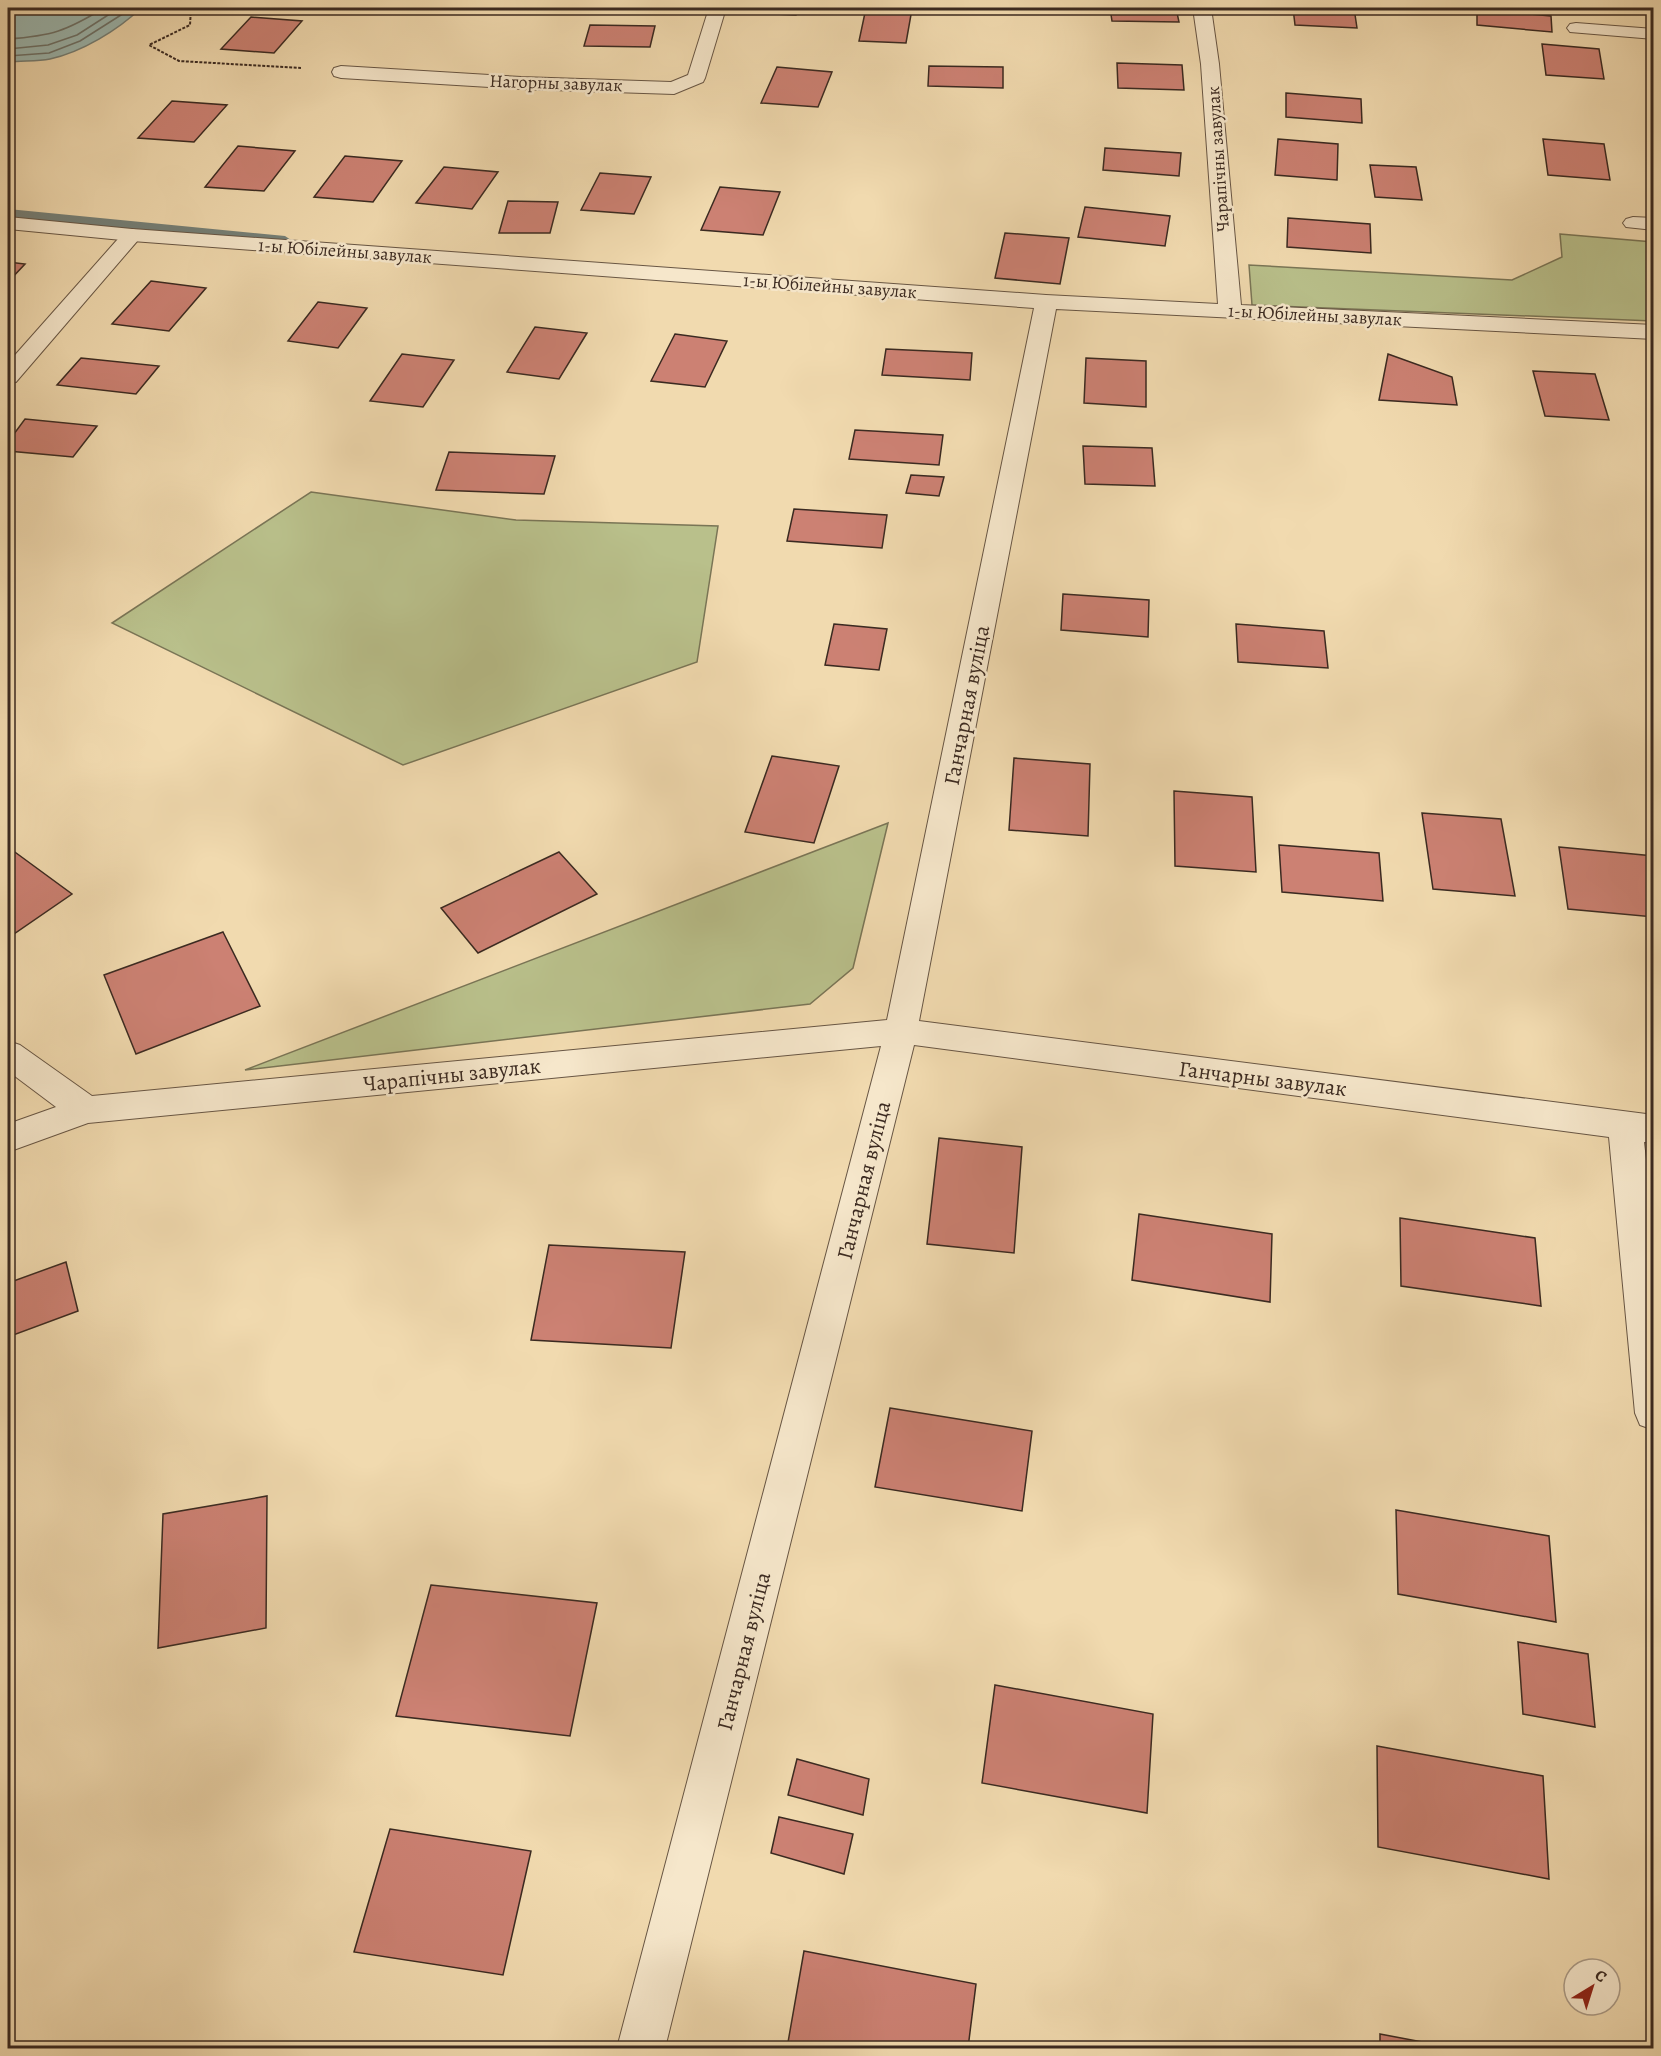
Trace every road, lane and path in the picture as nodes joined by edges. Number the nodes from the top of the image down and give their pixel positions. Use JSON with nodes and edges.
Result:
{"nodes":[{"id":1,"x":191,"y":8,"type":"edge"},
{"id":2,"x":717,"y":8,"type":"edge"},
{"id":3,"x":1202,"y":8,"type":"edge"},
{"id":4,"x":1576,"y":28,"type":"dead end"},
{"id":5,"x":1653,"y":34,"type":"edge"},
{"id":6,"x":341,"y":72,"type":"joint"},
{"id":7,"x":8,"y":223,"type":"edge"},
{"id":8,"x":132,"y":235,"type":"junction"},
{"id":9,"x":1046,"y":302,"type":"junction"},
{"id":10,"x":1230,"y":311,"type":"junction"},
{"id":11,"x":1653,"y":332,"type":"edge"},
{"id":12,"x":8,"y":377,"type":"edge"},
{"id":13,"x":901,"y":1030,"type":"junction"},
{"id":14,"x":8,"y":1054,"type":"edge"},
{"id":15,"x":86,"y":1110,"type":"junction"},
{"id":16,"x":1639,"y":1127,"type":"edge"},
{"id":17,"x":8,"y":1138,"type":"edge"},
{"id":18,"x":1653,"y":1413,"type":"edge"},
{"id":19,"x":641,"y":2049,"type":"edge"}],
"edges":[{"from":1,"to":6,"type":"path"},
{"from":2,"to":6,"type":"street","name":"Нагорны завулак"},
{"from":3,"to":10,"type":"street","name":"Чарапічны завулак"},
{"from":4,"to":5,"type":"street"},
{"from":7,"to":8,"type":"street","name":"1-ы Юбілейны завулак"},
{"from":8,"to":9,"type":"street","name":"1-ы Юбілейны завулак"},
{"from":8,"to":12,"type":"street"},
{"from":9,"to":10,"type":"street","name":"1-ы Юбілейны завулак"},
{"from":9,"to":13,"type":"street","name":"Ганчарная вуліца"},
{"from":10,"to":11,"type":"street","name":"1-ы Юбілейны завулак"},
{"from":13,"to":15,"type":"street","name":"Чарапічны завулак"},
{"from":13,"to":16,"type":"street","name":"Ганчарны завулак"},
{"from":13,"to":19,"type":"street","name":"Ганчарная вуліца"},
{"from":14,"to":15,"type":"street"},
{"from":15,"to":17,"type":"street","name":"Чарапічны завулак"},
{"from":16,"to":18,"type":"street","name":"Ганчарны завулак"}]}
